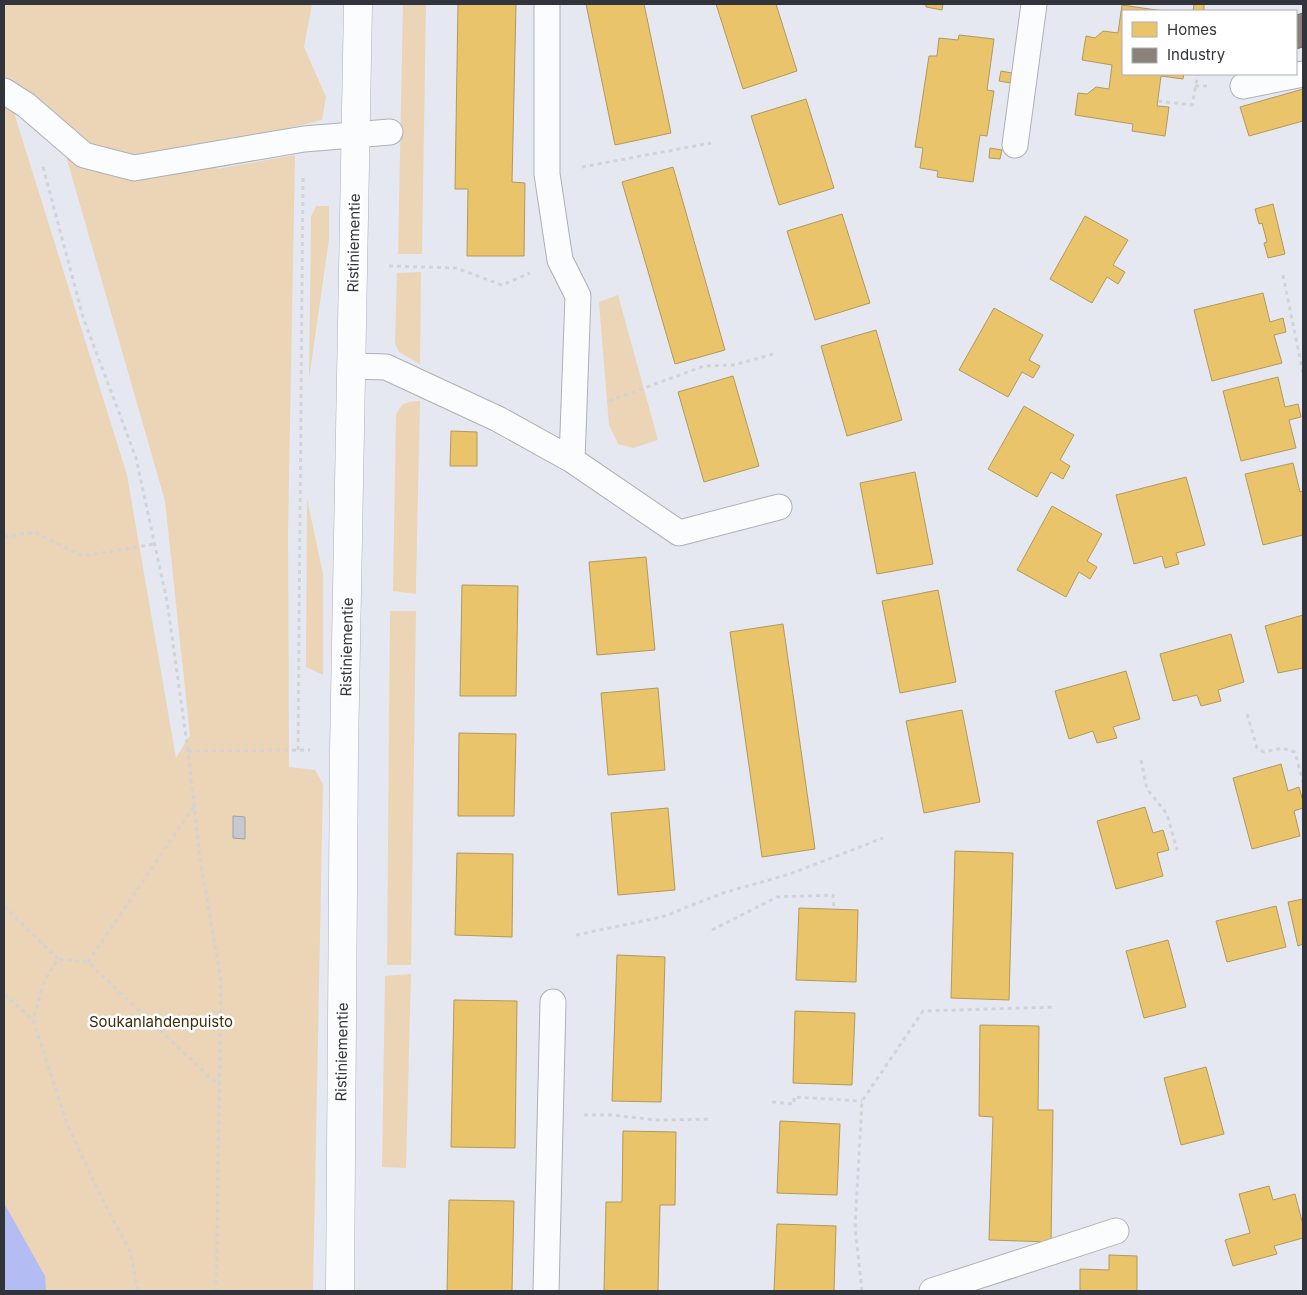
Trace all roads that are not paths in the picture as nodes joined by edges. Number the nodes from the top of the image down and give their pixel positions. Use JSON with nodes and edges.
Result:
{"nodes":[{"id":1,"x":358,"y":4,"type":"edge"},
{"id":2,"x":547,"y":4,"type":"edge"},
{"id":3,"x":1034,"y":4,"type":"edge"},
{"id":4,"x":1303,"y":74,"type":"edge"},
{"id":5,"x":1243,"y":86,"type":"dead end"},
{"id":6,"x":4,"y":91,"type":"edge"},
{"id":7,"x":390,"y":132,"type":"dead end"},
{"id":8,"x":356,"y":134,"type":"junction"},
{"id":9,"x":1015,"y":145,"type":"dead end"},
{"id":10,"x":353,"y":366,"type":"junction"},
{"id":11,"x":572,"y":460,"type":"junction"},
{"id":12,"x":779,"y":507,"type":"dead end"},
{"id":13,"x":553,"y":1002,"type":"dead end"},
{"id":14,"x":1116,"y":1231,"type":"dead end"},
{"id":15,"x":340,"y":1291,"type":"edge"},
{"id":16,"x":546,"y":1291,"type":"edge"},
{"id":17,"x":932,"y":1291,"type":"edge"}],
"edges":[{"from":1,"to":8,"type":"street","name":"Ristiniementie"},
{"from":2,"to":11,"type":"lane"},
{"from":3,"to":9,"type":"lane"},
{"from":4,"to":5,"type":"lane"},
{"from":6,"to":8,"type":"lane"},
{"from":7,"to":8,"type":"lane"},
{"from":8,"to":10,"type":"street","name":"Ristiniementie"},
{"from":10,"to":11,"type":"lane"},
{"from":10,"to":15,"type":"street","name":"Ristiniementie"},
{"from":11,"to":12,"type":"lane"},
{"from":13,"to":16,"type":"lane"},
{"from":14,"to":17,"type":"lane"}]}
